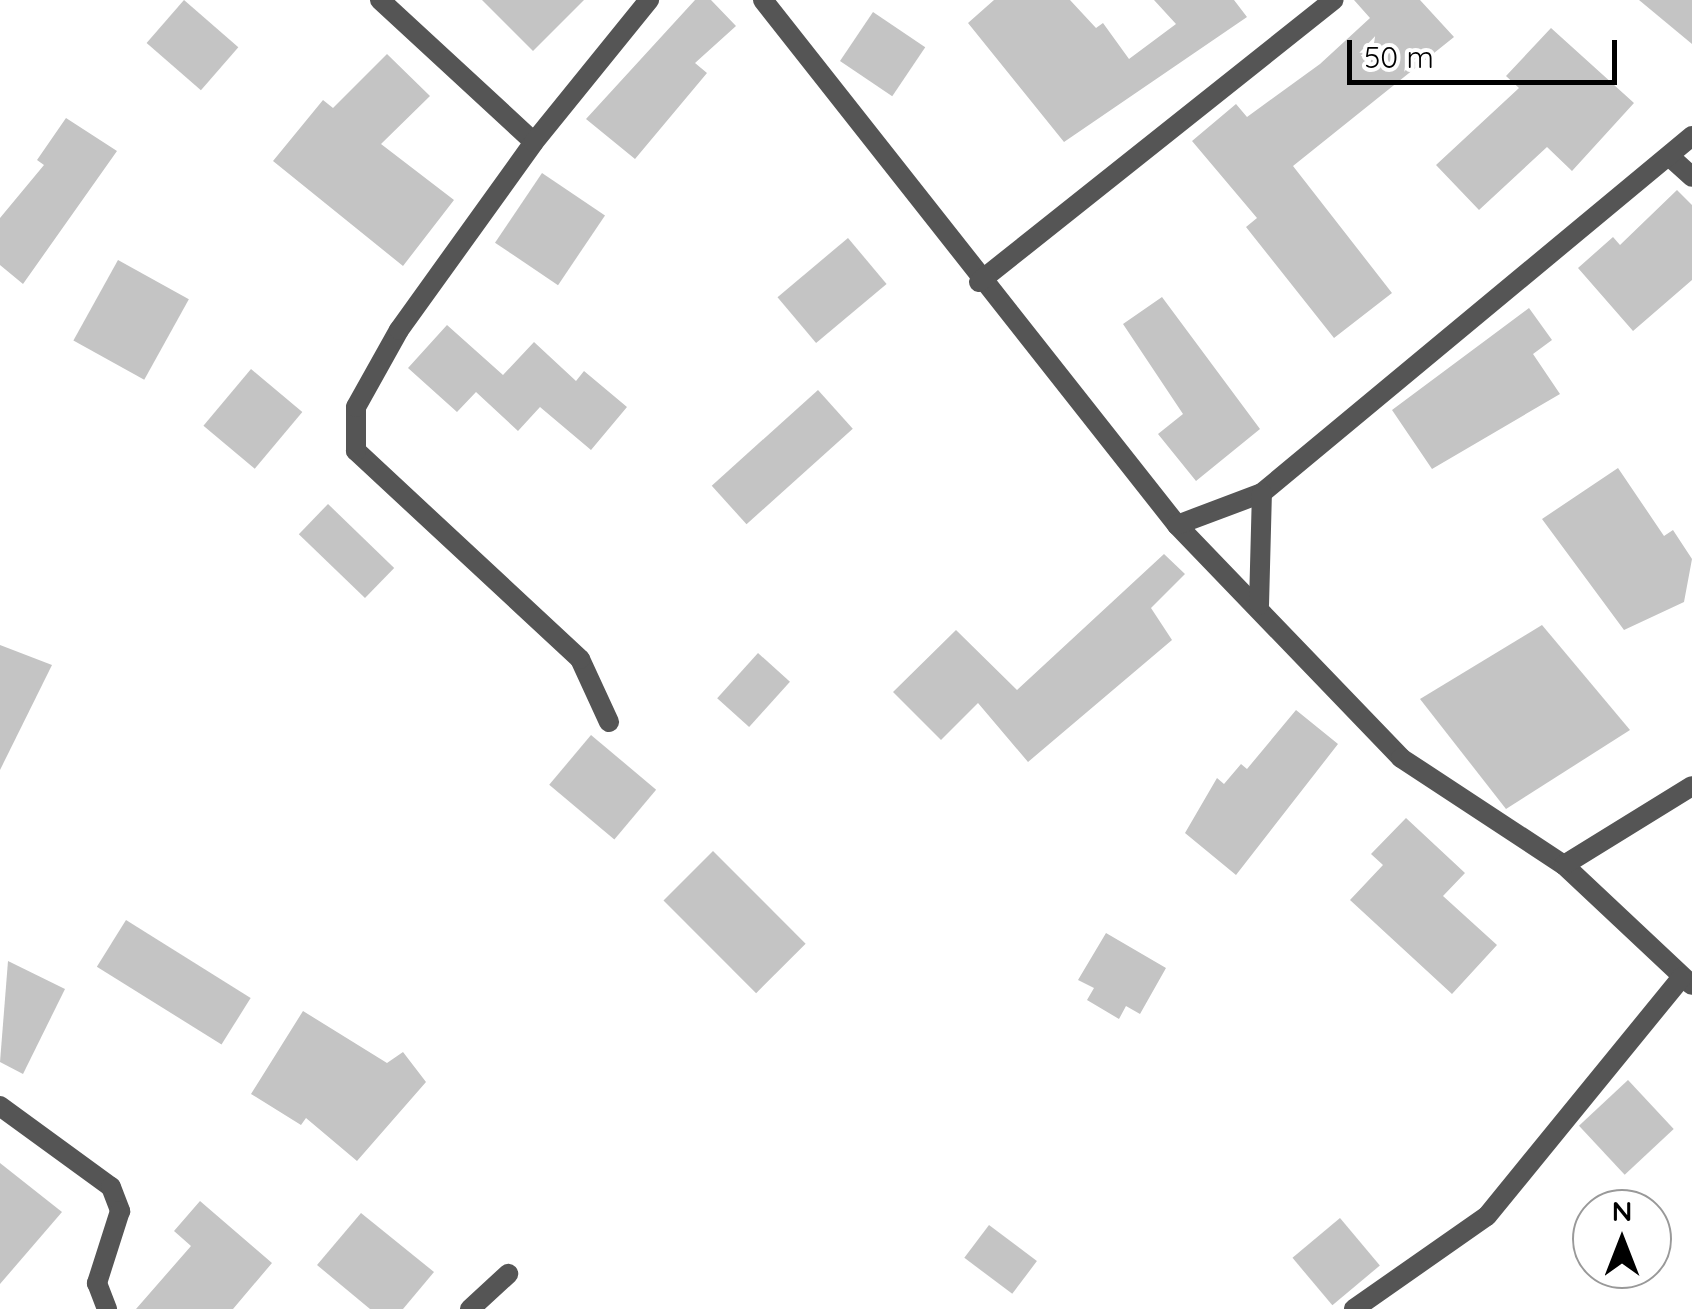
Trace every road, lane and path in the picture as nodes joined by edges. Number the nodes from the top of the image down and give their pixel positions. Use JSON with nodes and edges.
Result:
{"nodes":[{"id":1,"x":380,"y":0,"type":"edge"},
{"id":2,"x":650,"y":0,"type":"edge"},
{"id":3,"x":762,"y":0,"type":"edge"},
{"id":4,"x":1330,"y":1,"type":"edge"},
{"id":5,"x":1692,"y":136,"type":"edge"},
{"id":6,"x":534,"y":142,"type":"junction"},
{"id":7,"x":1669,"y":156,"type":"junction"},
{"id":8,"x":1692,"y":177,"type":"edge"},
{"id":9,"x":979,"y":282,"type":"junction"},
{"id":10,"x":1262,"y":492,"type":"junction"},
{"id":11,"x":1177,"y":525,"type":"junction"},
{"id":12,"x":1259,"y":605,"type":"junction"},
{"id":13,"x":609,"y":722,"type":"dead end"},
{"id":14,"x":1692,"y":786,"type":"edge"},
{"id":15,"x":1564,"y":865,"type":"junction"},
{"id":16,"x":1687,"y":981,"type":"edge"},
{"id":17,"x":0,"y":1106,"type":"edge"},
{"id":18,"x":508,"y":1274,"type":"dead end"},
{"id":19,"x":107,"y":1309,"type":"edge"},
{"id":20,"x":470,"y":1309,"type":"edge"},
{"id":21,"x":1354,"y":1309,"type":"edge"}],
"edges":[{"from":1,"to":6,"type":"street"},
{"from":2,"to":6,"type":"street"},
{"from":3,"to":9,"type":"street"},
{"from":4,"to":9,"type":"street"},
{"from":5,"to":7,"type":"street"},
{"from":6,"to":13,"type":"street"},
{"from":7,"to":8,"type":"street"},
{"from":7,"to":10,"type":"street"},
{"from":9,"to":11,"type":"street"},
{"from":10,"to":11,"type":"street"},
{"from":10,"to":12,"type":"street"},
{"from":11,"to":12,"type":"street"},
{"from":12,"to":15,"type":"street"},
{"from":14,"to":15,"type":"street"},
{"from":15,"to":16,"type":"street"},
{"from":16,"to":21,"type":"street"},
{"from":17,"to":19,"type":"street"},
{"from":18,"to":20,"type":"street"}]}
